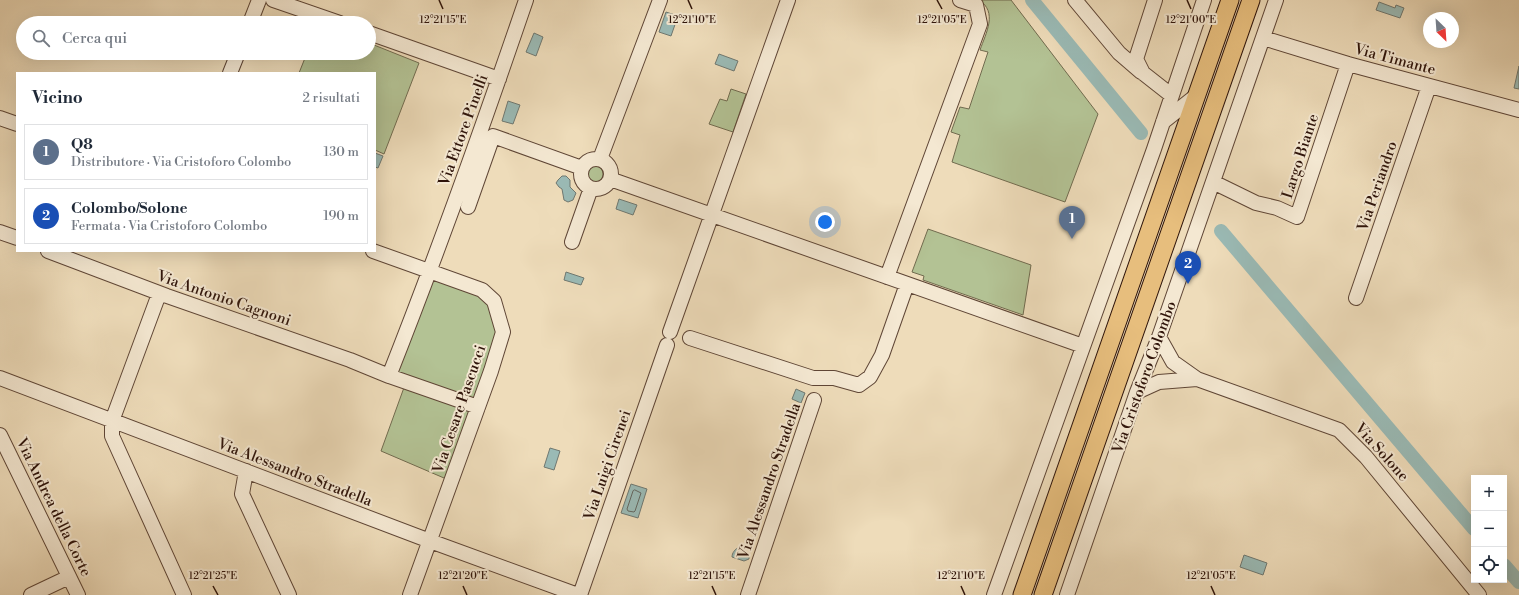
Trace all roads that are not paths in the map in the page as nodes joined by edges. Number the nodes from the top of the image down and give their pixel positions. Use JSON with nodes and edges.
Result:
{"nodes":[{"id":1,"x":259,"y":0,"type":"edge"},
{"id":2,"x":273,"y":0,"type":"edge"},
{"id":3,"x":526,"y":0,"type":"edge"},
{"id":4,"x":660,"y":0,"type":"edge"},
{"id":5,"x":788,"y":0,"type":"edge"},
{"id":6,"x":960,"y":0,"type":"edge"},
{"id":7,"x":1075,"y":0,"type":"edge"},
{"id":8,"x":1155,"y":0,"type":"edge"},
{"id":9,"x":1204,"y":0,"type":"edge"},
{"id":10,"x":1230,"y":0,"type":"edge"},
{"id":11,"x":1251,"y":0,"type":"edge"},
{"id":12,"x":1276,"y":0,"type":"edge"},
{"id":13,"x":253,"y":16,"type":"edge"},
{"id":14,"x":320,"y":16,"type":"edge"},
{"id":15,"x":376,"y":36,"type":"edge"},
{"id":16,"x":1263,"y":38,"type":"junction"},
{"id":17,"x":235,"y":60,"type":"edge"},
{"id":18,"x":1348,"y":64,"type":"junction"},
{"id":19,"x":230,"y":72,"type":"edge"},
{"id":20,"x":1143,"y":73,"type":"junction"},
{"id":21,"x":499,"y":80,"type":"junction"},
{"id":22,"x":1429,"y":86,"type":"junction"},
{"id":23,"x":1171,"y":95,"type":"junction"},
{"id":24,"x":1197,"y":95,"type":"junction"},
{"id":25,"x":1519,"y":110,"type":"edge"},
{"id":26,"x":0,"y":118,"type":"edge"},
{"id":27,"x":1163,"y":122,"type":"junction"},
{"id":28,"x":16,"y":124,"type":"edge"},
{"id":29,"x":600,"y":159,"type":"junction"},
{"id":30,"x":582,"y":168,"type":"junction"},
{"id":31,"x":610,"y":179,"type":"junction"},
{"id":32,"x":1213,"y":182,"type":"junction"},
{"id":33,"x":591,"y":188,"type":"junction"},
{"id":34,"x":468,"y":207,"type":"dead end"},
{"id":35,"x":712,"y":215,"type":"junction"},
{"id":36,"x":0,"y":232,"type":"edge"},
{"id":37,"x":16,"y":238,"type":"edge"},
{"id":38,"x":572,"y":242,"type":"dead end"},
{"id":39,"x":51,"y":252,"type":"edge"},
{"id":40,"x":376,"y":252,"type":"edge"},
{"id":41,"x":430,"y":271,"type":"junction"},
{"id":42,"x":886,"y":277,"type":"junction"},
{"id":43,"x":907,"y":284,"type":"junction"},
{"id":44,"x":160,"y":294,"type":"junction"},
{"id":45,"x":1356,"y":298,"type":"dead end"},
{"id":46,"x":1159,"y":337,"type":"junction"},
{"id":47,"x":690,"y":338,"type":"dead end"},
{"id":48,"x":1083,"y":346,"type":"junction"},
{"id":49,"x":389,"y":376,"type":"junction"},
{"id":50,"x":0,"y":378,"type":"edge"},
{"id":51,"x":1197,"y":378,"type":"junction"},
{"id":52,"x":1137,"y":392,"type":"junction"},
{"id":53,"x":814,"y":400,"type":"dead end"},
{"id":54,"x":478,"y":407,"type":"junction"},
{"id":55,"x":112,"y":421,"type":"junction"},
{"id":56,"x":0,"y":435,"type":"edge"},
{"id":57,"x":246,"y":471,"type":"junction"},
{"id":58,"x":430,"y":541,"type":"junction"},
{"id":59,"x":69,"y":577,"type":"junction"},
{"id":60,"x":31,"y":595,"type":"edge"},
{"id":61,"x":78,"y":595,"type":"edge"},
{"id":62,"x":184,"y":595,"type":"edge"},
{"id":63,"x":289,"y":595,"type":"edge"},
{"id":64,"x":410,"y":595,"type":"edge"},
{"id":65,"x":579,"y":595,"type":"edge"},
{"id":66,"x":748,"y":595,"type":"edge"},
{"id":67,"x":994,"y":595,"type":"edge"},
{"id":68,"x":1022,"y":595,"type":"edge"},
{"id":69,"x":1043,"y":595,"type":"edge"},
{"id":70,"x":1067,"y":595,"type":"edge"},
{"id":71,"x":1479,"y":595,"type":"edge"}],
"edges":[{"from":1,"to":13,"type":"street"},
{"from":2,"to":14,"type":"street"},
{"from":3,"to":21,"type":"street","name":"Via Ettore Pinelli"},
{"from":4,"to":29,"type":"street"},
{"from":5,"to":35,"type":"street","name":"Via Luigi Cirenei"},
{"from":6,"to":42,"type":"street"},
{"from":7,"to":20,"type":"street"},
{"from":8,"to":20,"type":"street"},
{"from":9,"to":23,"type":"street"},
{"from":10,"to":24,"type":"main road"},
{"from":11,"to":69,"type":"main road","name":"Via Cristoforo Colombo"},
{"from":12,"to":16,"type":"street","name":"Via Cristoforo Colombo"},
{"from":15,"to":21,"type":"street"},
{"from":16,"to":18,"type":"street","name":"Via Timante"},
{"from":16,"to":32,"type":"street","name":"Via Cristoforo Colombo"},
{"from":17,"to":19,"type":"street"},
{"from":18,"to":22,"type":"street","name":"Via Timante"},
{"from":18,"to":32,"type":"street","name":"Largo Biante"},
{"from":20,"to":23,"type":"street"},
{"from":21,"to":41,"type":"street","name":"Via Ettore Pinelli"},
{"from":22,"to":25,"type":"street","name":"Via Timante"},
{"from":22,"to":45,"type":"street","name":"Via Periandro"},
{"from":23,"to":27,"type":"street"},
{"from":24,"to":27,"type":"street"},
{"from":24,"to":68,"type":"main road"},
{"from":26,"to":28,"type":"street"},
{"from":27,"to":48,"type":"street"},
{"from":29,"to":30,"type":"street"},
{"from":29,"to":31,"type":"street"},
{"from":30,"to":33,"type":"street"},
{"from":30,"to":34,"type":"street"},
{"from":31,"to":33,"type":"street"},
{"from":31,"to":35,"type":"street"},
{"from":32,"to":46,"type":"street","name":"Via Cristoforo Colombo"},
{"from":33,"to":38,"type":"street"},
{"from":35,"to":42,"type":"street"},
{"from":35,"to":65,"type":"street","name":"Via Luigi Cirenei"},
{"from":36,"to":37,"type":"street"},
{"from":39,"to":44,"type":"street","name":"Via Antonio Cagnoni"},
{"from":40,"to":41,"type":"street","name":"Via Cesare Pascucci"},
{"from":41,"to":49,"type":"street","name":"Via Ettore Pinelli"},
{"from":41,"to":54,"type":"street","name":"Via Cesare Pascucci"},
{"from":42,"to":43,"type":"street"},
{"from":43,"to":47,"type":"street"},
{"from":43,"to":48,"type":"street"},
{"from":44,"to":49,"type":"street","name":"Via Antonio Cagnoni"},
{"from":44,"to":55,"type":"street"},
{"from":46,"to":51,"type":"street"},
{"from":46,"to":52,"type":"street","name":"Via Cristoforo Colombo"},
{"from":48,"to":67,"type":"street"},
{"from":49,"to":54,"type":"street","name":"Via Antonio Cagnoni"},
{"from":50,"to":55,"type":"street","name":"Via Alessandro Stradella"},
{"from":51,"to":52,"type":"street"},
{"from":51,"to":71,"type":"street","name":"Via Solone"},
{"from":52,"to":70,"type":"street","name":"Via Cristoforo Colombo"},
{"from":53,"to":66,"type":"street","name":"Via Alessandro Stradella"},
{"from":54,"to":58,"type":"street","name":"Via Cesare Pascucci"},
{"from":55,"to":57,"type":"street","name":"Via Alessandro Stradella"},
{"from":55,"to":62,"type":"street"},
{"from":56,"to":59,"type":"street","name":"Via Andrea della Corte"},
{"from":57,"to":58,"type":"street","name":"Via Alessandro Stradella"},
{"from":57,"to":63,"type":"street"},
{"from":58,"to":64,"type":"street","name":"Via Cesare Pascucci"},
{"from":58,"to":65,"type":"street","name":"Via Alessandro Stradella"},
{"from":59,"to":60,"type":"street"},
{"from":59,"to":61,"type":"street","name":"Via Andrea della Corte"}]}
